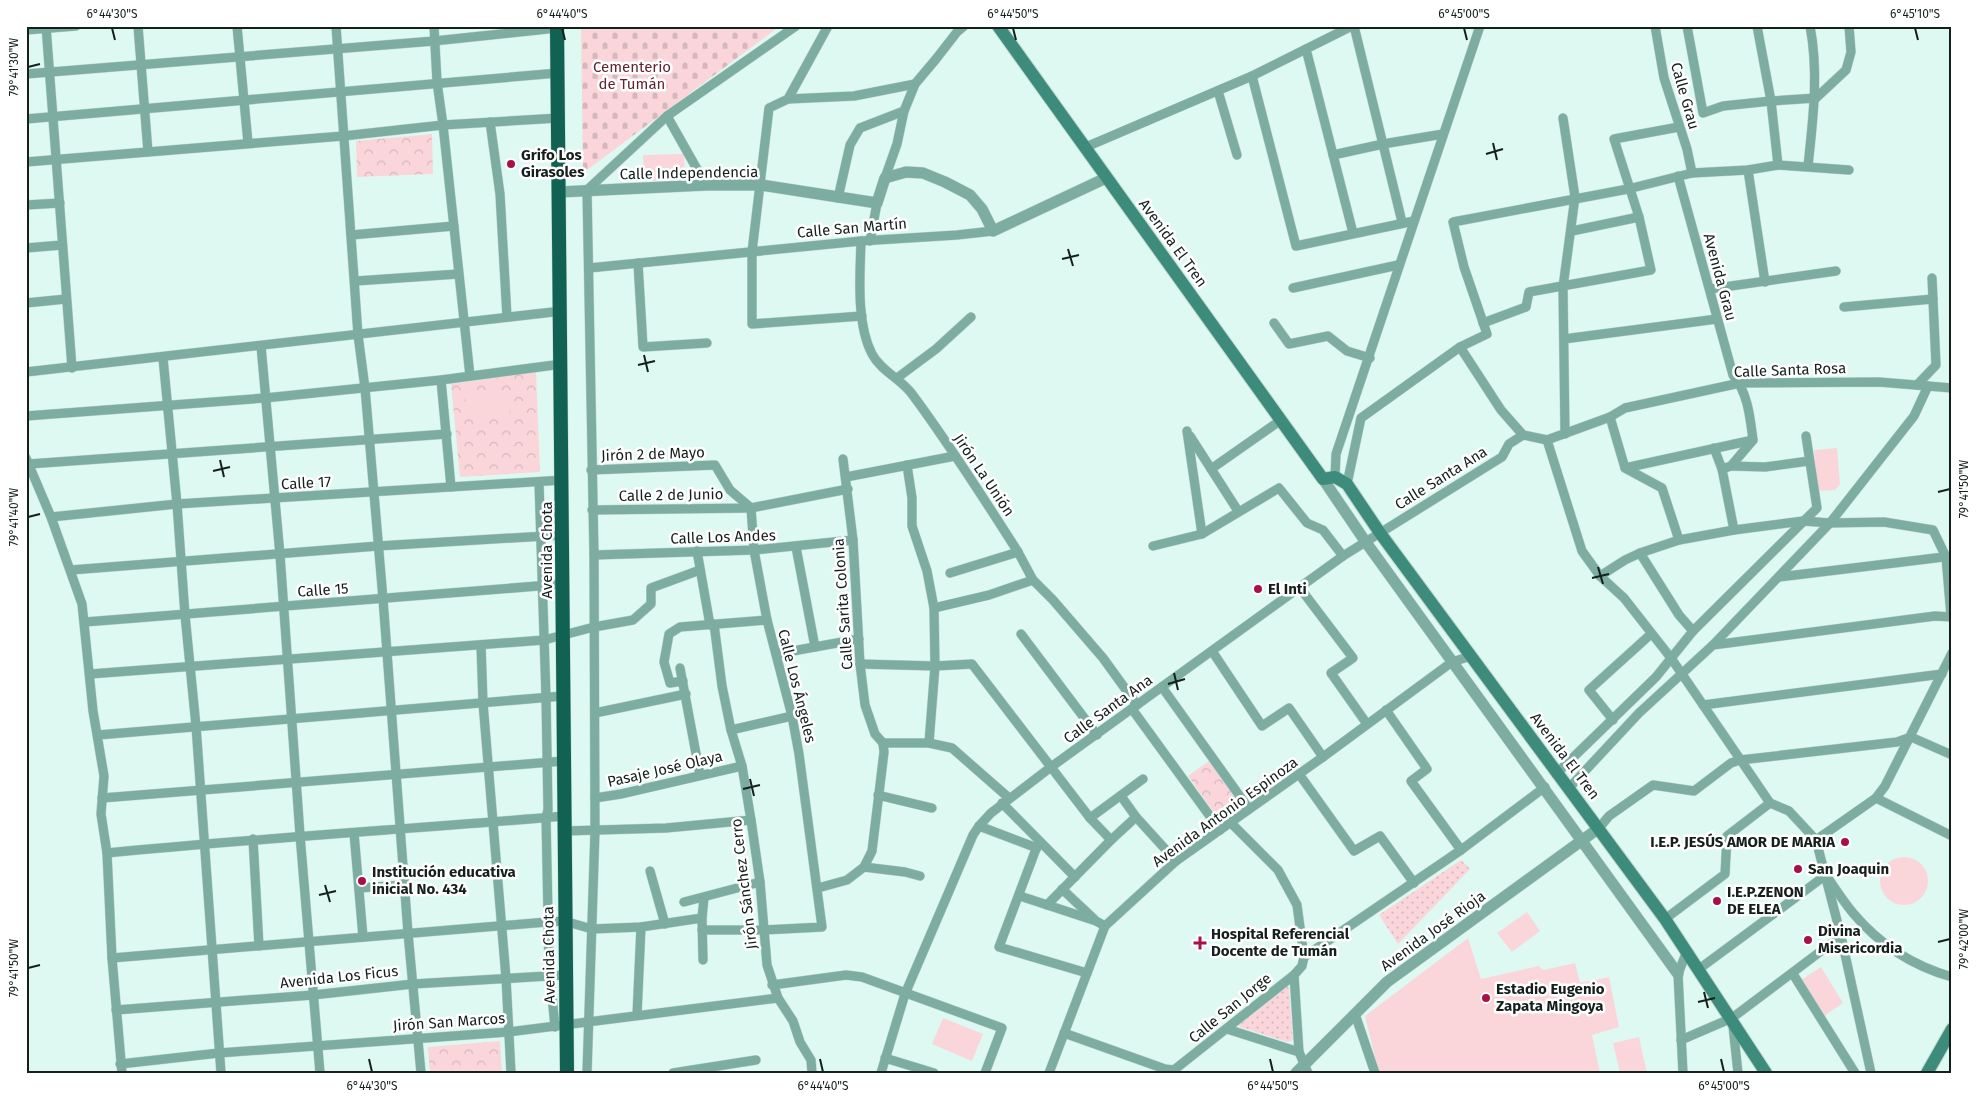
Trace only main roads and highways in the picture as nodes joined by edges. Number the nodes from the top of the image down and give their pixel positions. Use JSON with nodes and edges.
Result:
{"nodes":[{"id":1,"x":998,"y":26,"type":"edge"},
{"id":2,"x":558,"y":27,"type":"edge"},
{"id":3,"x":1952,"y":1029,"type":"edge"},
{"id":4,"x":567,"y":1073,"type":"edge"},
{"id":5,"x":1766,"y":1073,"type":"edge"},
{"id":6,"x":1927,"y":1073,"type":"edge"}],
"edges":[{"from":1,"to":5,"type":"main road","name":"Avenida El Tren"},
{"from":2,"to":4,"type":"highway","name":"Avenida Chota"},
{"from":3,"to":6,"type":"main road"}]}
